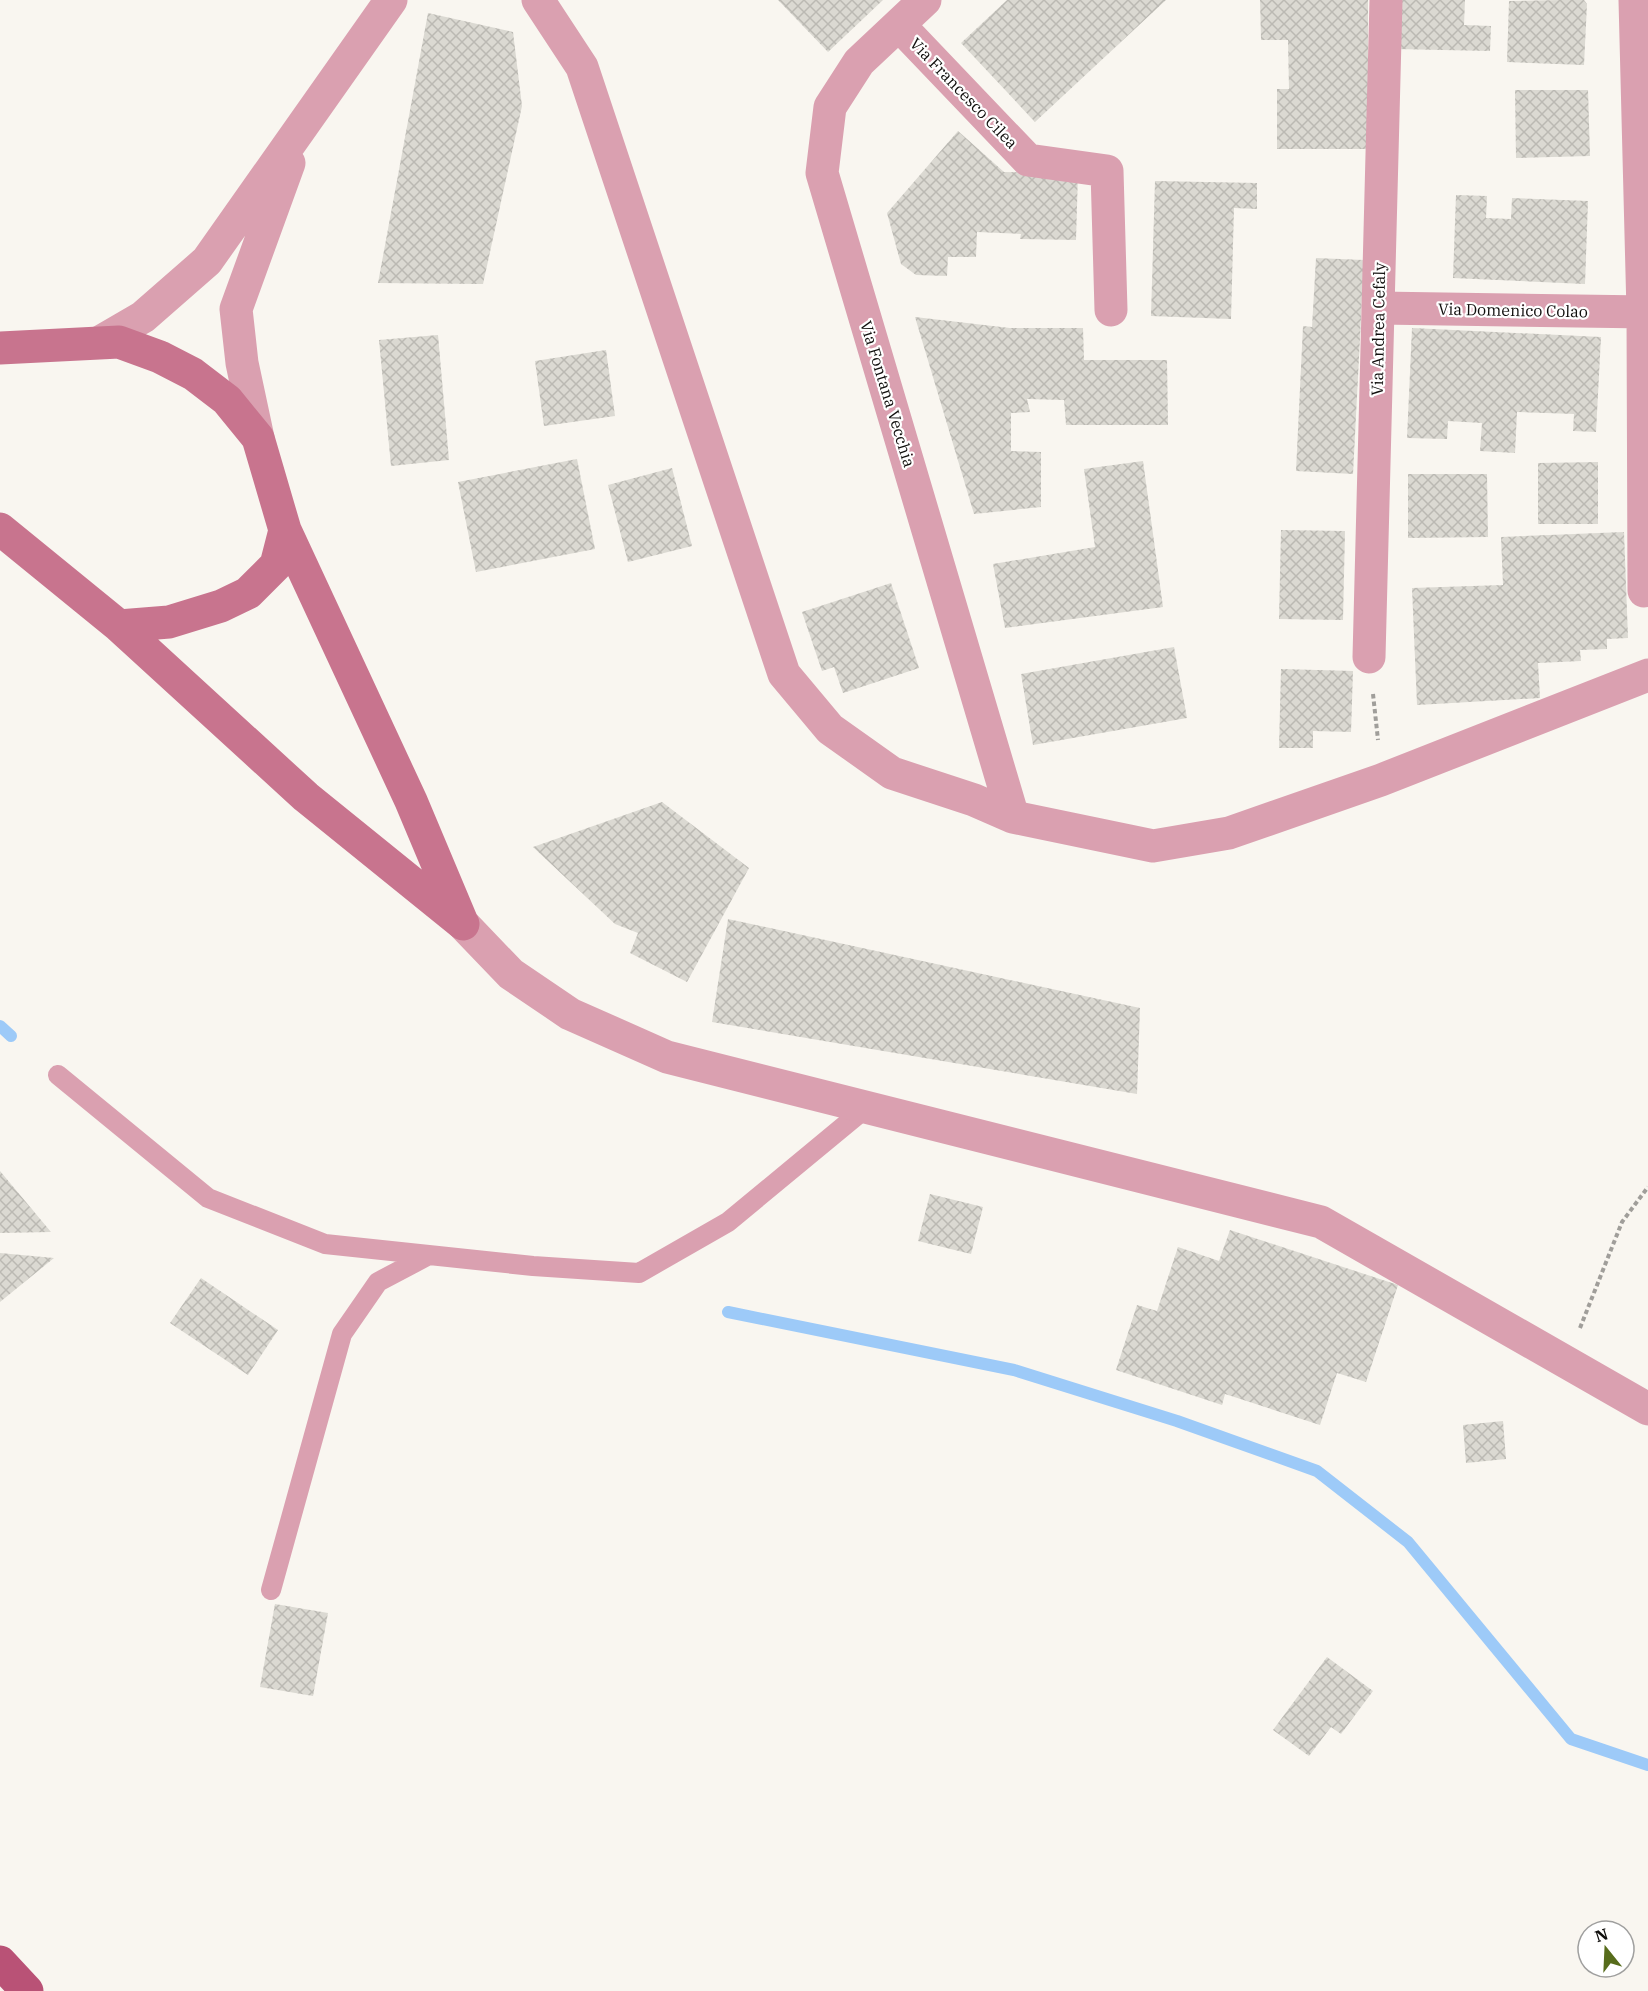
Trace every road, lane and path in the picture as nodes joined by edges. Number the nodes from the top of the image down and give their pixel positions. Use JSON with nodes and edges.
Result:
{"nodes":[{"id":1,"x":391,"y":0,"type":"edge"},
{"id":2,"x":538,"y":0,"type":"edge"},
{"id":3,"x":925,"y":0,"type":"edge"},
{"id":4,"x":1386,"y":0,"type":"edge"},
{"id":5,"x":1635,"y":0,"type":"edge"},
{"id":6,"x":899,"y":25,"type":"junction"},
{"id":7,"x":305,"y":118,"type":"junction"},
{"id":8,"x":1378,"y":308,"type":"junction"},
{"id":9,"x":1111,"y":310,"type":"dead end"},
{"id":10,"x":1646,"y":312,"type":"edge"},
{"id":11,"x":100,"y":342,"type":"junction"},
{"id":12,"x":0,"y":348,"type":"edge"},
{"id":13,"x":258,"y":438,"type":"junction"},
{"id":14,"x":0,"y":529,"type":"edge"},
{"id":15,"x":285,"y":530,"type":"junction"},
{"id":16,"x":1644,"y":591,"type":"dead end"},
{"id":17,"x":119,"y":626,"type":"junction"},
{"id":18,"x":1369,"y":657,"type":"joint"},
{"id":19,"x":1648,"y":675,"type":"edge"},
{"id":20,"x":1382,"y":780,"type":"junction"},
{"id":21,"x":1013,"y":817,"type":"junction"},
{"id":22,"x":463,"y":924,"type":"junction"},
{"id":23,"x":58,"y":1075,"type":"dead end"},
{"id":24,"x":867,"y":1107,"type":"junction"},
{"id":25,"x":1648,"y":1188,"type":"edge"},
{"id":26,"x":429,"y":1256,"type":"junction"},
{"id":27,"x":1564,"y":1361,"type":"junction"},
{"id":28,"x":1648,"y":1409,"type":"edge"},
{"id":29,"x":271,"y":1590,"type":"dead end"},
{"id":30,"x":0,"y":1962,"type":"edge"},
{"id":31,"x":27,"y":1991,"type":"edge"}],
"edges":[{"from":1,"to":7,"type":"street"},
{"from":2,"to":21,"type":"street"},
{"from":3,"to":6,"type":"street","name":"Via Fontana Vecchia"},
{"from":4,"to":8,"type":"street","name":"Via Andrea Cefaly"},
{"from":5,"to":10,"type":"street"},
{"from":6,"to":9,"type":"street","name":"Via Francesco Cilea"},
{"from":6,"to":21,"type":"street","name":"Via Fontana Vecchia"},
{"from":7,"to":11,"type":"street"},
{"from":7,"to":13,"type":"street"},
{"from":8,"to":10,"type":"street","name":"Via Domenico Colao"},
{"from":8,"to":18,"type":"street","name":"Via Andrea Cefaly"},
{"from":10,"to":16,"type":"street"},
{"from":11,"to":12,"type":"main road"},
{"from":11,"to":13,"type":"main road"},
{"from":13,"to":15,"type":"main road"},
{"from":14,"to":17,"type":"main road"},
{"from":15,"to":17,"type":"main road"},
{"from":15,"to":22,"type":"main road"},
{"from":17,"to":22,"type":"main road"},
{"from":18,"to":20,"type":"path"},
{"from":19,"to":20,"type":"street"},
{"from":20,"to":21,"type":"street"},
{"from":22,"to":24,"type":"street"},
{"from":23,"to":26,"type":"lane"},
{"from":24,"to":26,"type":"lane"},
{"from":24,"to":27,"type":"street"},
{"from":25,"to":27,"type":"path"},
{"from":26,"to":29,"type":"lane"},
{"from":27,"to":28,"type":"street"},
{"from":30,"to":31,"type":"main road"}]}
